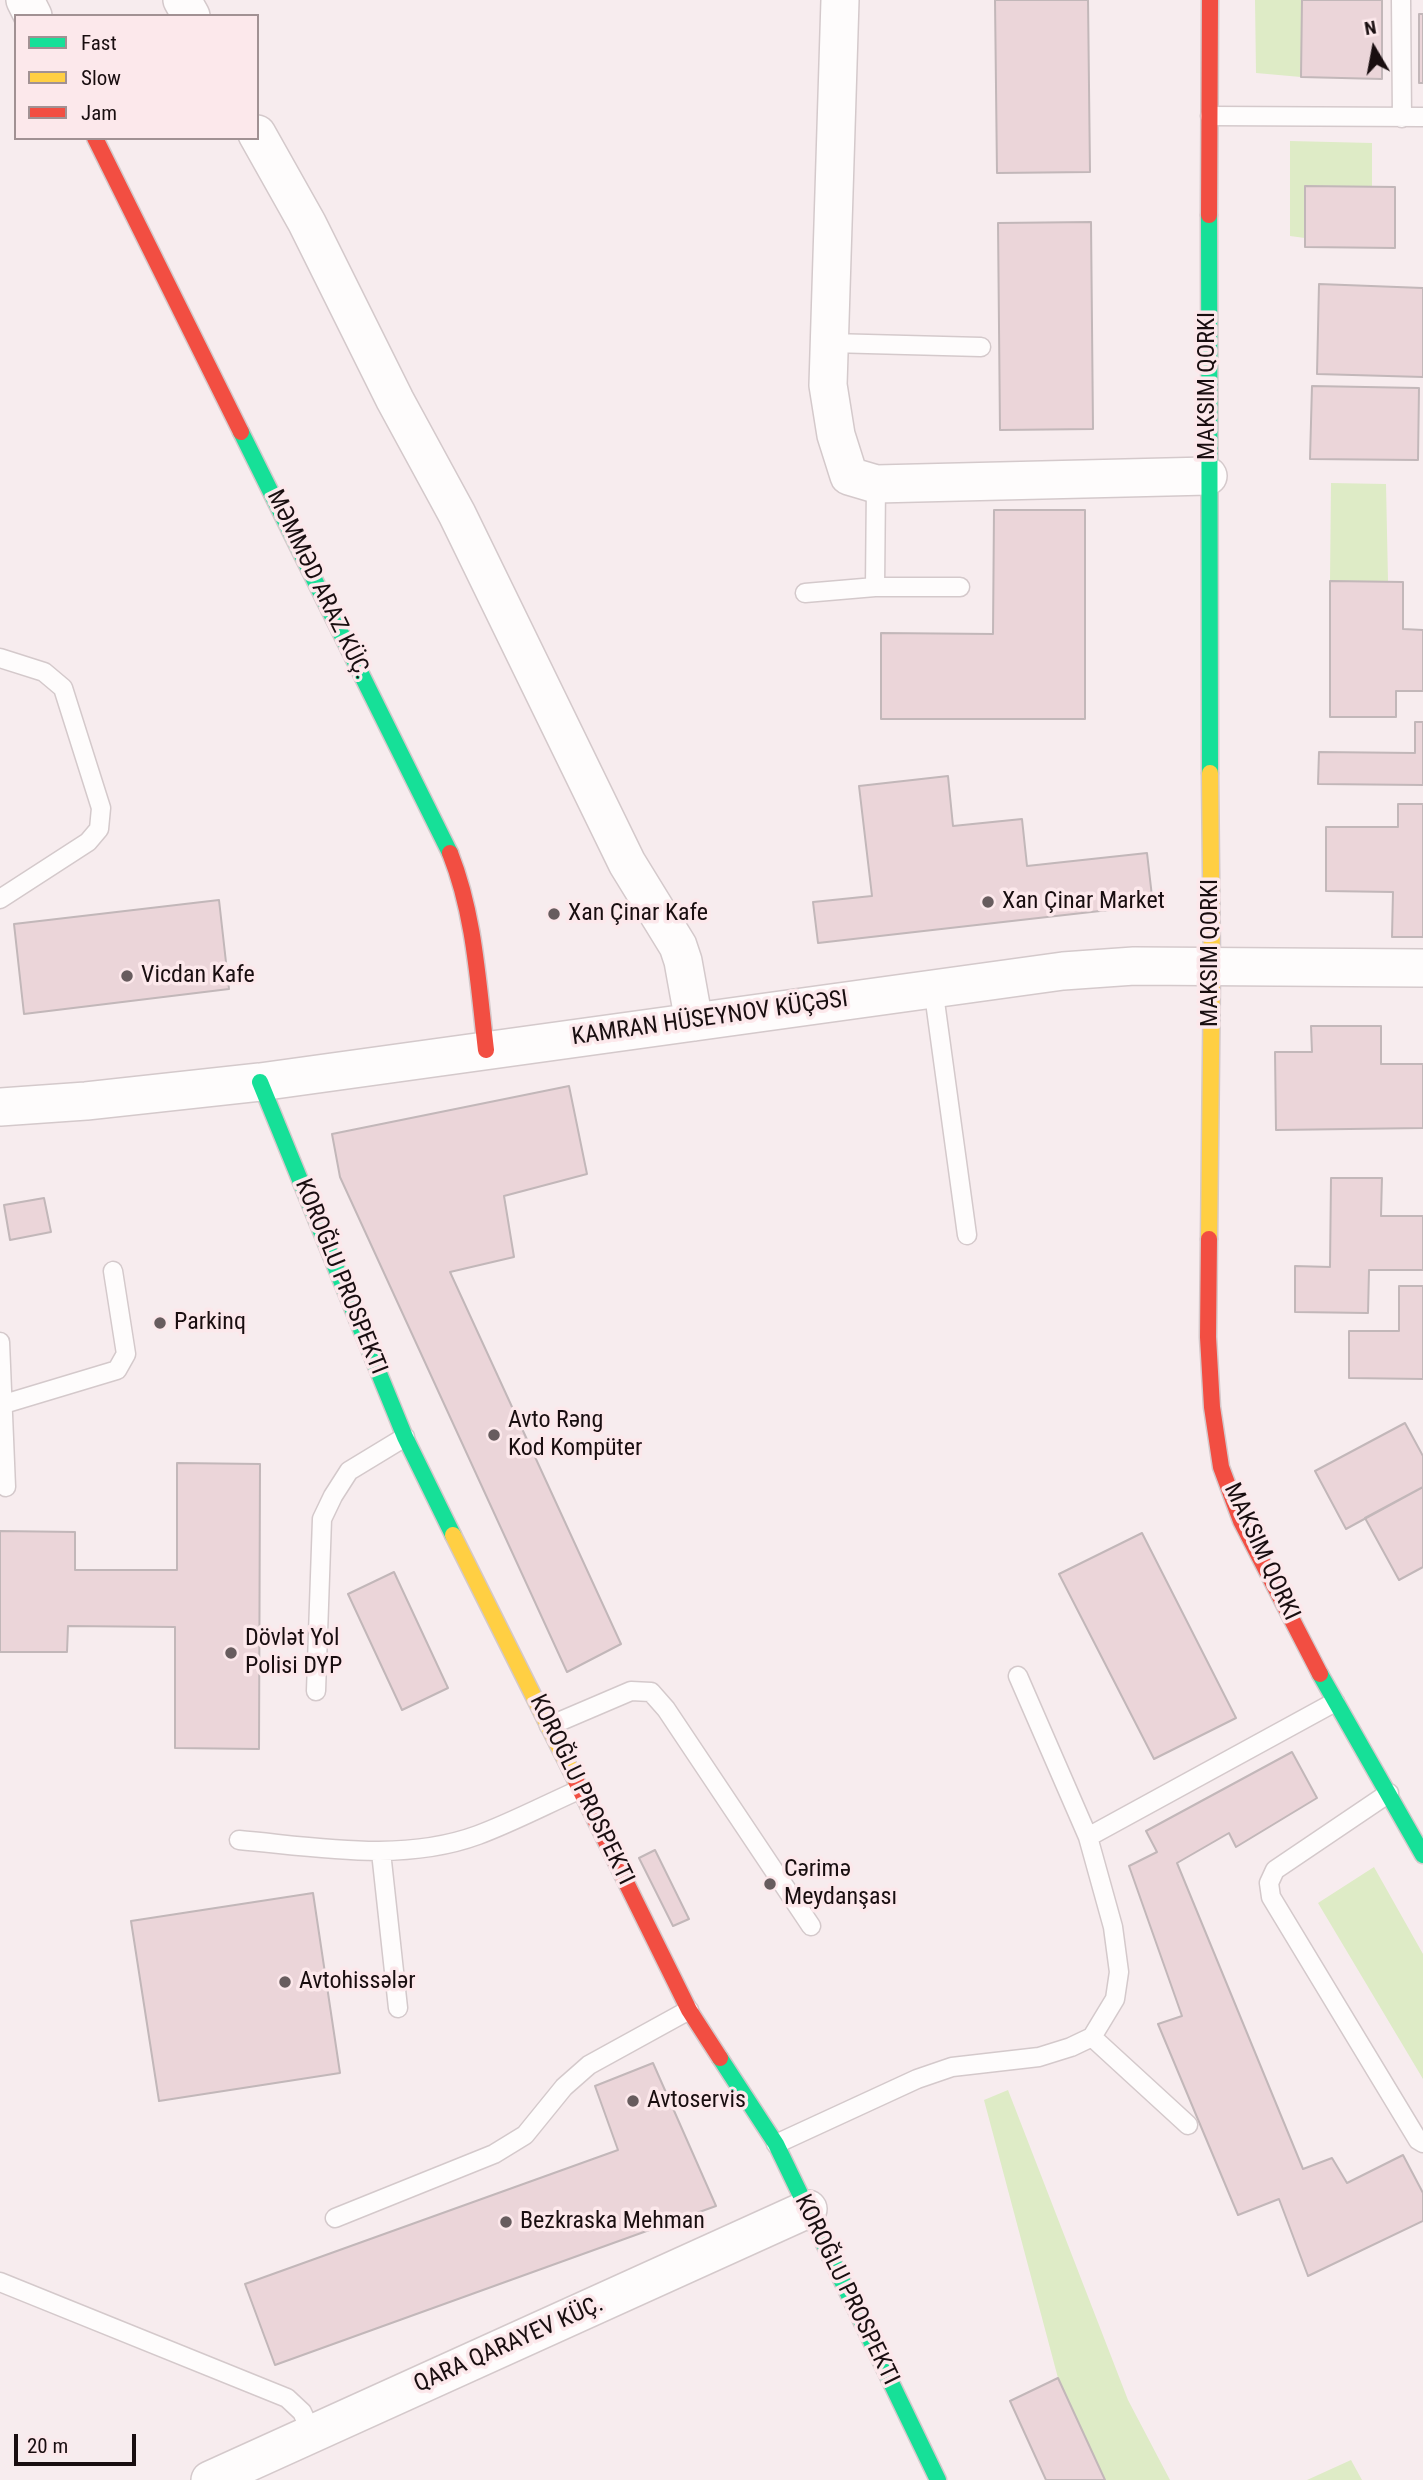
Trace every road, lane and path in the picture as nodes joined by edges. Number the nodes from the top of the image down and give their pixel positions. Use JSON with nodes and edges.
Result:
{"nodes":[{"id":1,"x":840,"y":0,"type":"edge"},
{"id":2,"x":1210,"y":0,"type":"edge"},
{"id":3,"x":1401,"y":0,"type":"edge"},
{"id":4,"x":1210,"y":116,"type":"junction"},
{"id":5,"x":1423,"y":117,"type":"edge"},
{"id":6,"x":1402,"y":118,"type":"junction"},
{"id":7,"x":259,"y":138,"type":"edge"},
{"id":8,"x":96,"y":140,"type":"edge"},
{"id":9,"x":830,"y":343,"type":"junction"},
{"id":10,"x":981,"y":347,"type":"dead end"},
{"id":11,"x":1208,"y":476,"type":"junction"},
{"id":12,"x":876,"y":484,"type":"junction"},
{"id":13,"x":875,"y":587,"type":"junction"},
{"id":14,"x":960,"y":587,"type":"dead end"},
{"id":15,"x":805,"y":593,"type":"dead end"},
{"id":16,"x":0,"y":658,"type":"edge"},
{"id":17,"x":0,"y":900,"type":"edge"},
{"id":18,"x":1212,"y":967,"type":"junction"},
{"id":19,"x":1423,"y":968,"type":"edge"},
{"id":20,"x":933,"y":987,"type":"junction"},
{"id":21,"x":694,"y":1022,"type":"junction"},
{"id":22,"x":486,"y":1049,"type":"junction"},
{"id":23,"x":260,"y":1082,"type":"junction"},
{"id":24,"x":0,"y":1107,"type":"edge"},
{"id":25,"x":967,"y":1235,"type":"dead end"},
{"id":26,"x":113,"y":1271,"type":"dead end"},
{"id":27,"x":0,"y":1342,"type":"edge"},
{"id":28,"x":4,"y":1404,"type":"junction"},
{"id":29,"x":405,"y":1437,"type":"junction"},
{"id":30,"x":6,"y":1487,"type":"dead end"},
{"id":31,"x":1018,"y":1676,"type":"dead end"},
{"id":32,"x":316,"y":1691,"type":"dead end"},
{"id":33,"x":1335,"y":1702,"type":"junction"},
{"id":34,"x":549,"y":1726,"type":"junction"},
{"id":35,"x":581,"y":1789,"type":"junction"},
{"id":36,"x":1388,"y":1793,"type":"junction"},
{"id":37,"x":1088,"y":1837,"type":"junction"},
{"id":38,"x":239,"y":1840,"type":"dead end"},
{"id":39,"x":381,"y":1852,"type":"junction"},
{"id":40,"x":1423,"y":1856,"type":"edge"},
{"id":41,"x":811,"y":1926,"type":"dead end"},
{"id":42,"x":398,"y":2008,"type":"dead end"},
{"id":43,"x":689,"y":2010,"type":"junction"},
{"id":44,"x":1092,"y":2037,"type":"junction"},
{"id":45,"x":1188,"y":2125,"type":"dead end"},
{"id":46,"x":1423,"y":2143,"type":"edge"},
{"id":47,"x":776,"y":2144,"type":"junction"},
{"id":48,"x":808,"y":2209,"type":"junction"},
{"id":49,"x":335,"y":2218,"type":"dead end"},
{"id":50,"x":0,"y":2282,"type":"edge"},
{"id":51,"x":312,"y":2434,"type":"junction"},
{"id":52,"x":209,"y":2480,"type":"edge"},
{"id":53,"x":938,"y":2480,"type":"edge"}],
"edges":[{"from":1,"to":9,"type":"street"},
{"from":2,"to":4,"type":"street","name":"MAKSIM QORKI"},
{"from":3,"to":6,"type":"lane"},
{"from":4,"to":6,"type":"lane"},
{"from":4,"to":11,"type":"street","name":"MAKSIM QORKI"},
{"from":5,"to":6,"type":"lane"},
{"from":7,"to":21,"type":"street"},
{"from":8,"to":22,"type":"street","name":"MƏMMƏD ARAZ KÜÇ."},
{"from":9,"to":10,"type":"lane"},
{"from":9,"to":12,"type":"street"},
{"from":11,"to":12,"type":"street"},
{"from":11,"to":18,"type":"street","name":"MAKSIM QORKI"},
{"from":12,"to":13,"type":"lane"},
{"from":13,"to":14,"type":"lane"},
{"from":13,"to":15,"type":"lane"},
{"from":16,"to":17,"type":"lane"},
{"from":18,"to":19,"type":"street","name":"KAMRAN HÜSEYNOV KÜÇƏSI"},
{"from":18,"to":20,"type":"street","name":"KAMRAN HÜSEYNOV KÜÇƏSI"},
{"from":18,"to":33,"type":"street","name":"MAKSIM QORKI"},
{"from":20,"to":21,"type":"street","name":"KAMRAN HÜSEYNOV KÜÇƏSI"},
{"from":20,"to":25,"type":"lane"},
{"from":21,"to":22,"type":"street","name":"KAMRAN HÜSEYNOV KÜÇƏSI"},
{"from":22,"to":23,"type":"street","name":"KAMRAN HÜSEYNOV KÜÇƏSI"},
{"from":23,"to":24,"type":"street","name":"KAMRAN HÜSEYNOV KÜÇƏSI"},
{"from":23,"to":29,"type":"street","name":"KOROĞLU PROSPEKTI"},
{"from":26,"to":28,"type":"lane"},
{"from":27,"to":28,"type":"lane"},
{"from":28,"to":30,"type":"lane"},
{"from":29,"to":32,"type":"lane"},
{"from":29,"to":34,"type":"street","name":"KOROĞLU PROSPEKTI"},
{"from":31,"to":37,"type":"lane"},
{"from":33,"to":36,"type":"street","name":"MAKSIM QORKI"},
{"from":33,"to":37,"type":"lane"},
{"from":34,"to":35,"type":"street","name":"KOROĞLU PROSPEKTI"},
{"from":34,"to":41,"type":"lane"},
{"from":35,"to":39,"type":"lane"},
{"from":35,"to":43,"type":"street","name":"KOROĞLU PROSPEKTI"},
{"from":36,"to":40,"type":"street","name":"MAKSIM QORKI"},
{"from":36,"to":46,"type":"lane"},
{"from":37,"to":44,"type":"lane"},
{"from":38,"to":39,"type":"lane"},
{"from":39,"to":42,"type":"lane"},
{"from":43,"to":47,"type":"street","name":"KOROĞLU PROSPEKTI"},
{"from":43,"to":49,"type":"lane"},
{"from":44,"to":45,"type":"lane"},
{"from":44,"to":47,"type":"lane"},
{"from":47,"to":48,"type":"street","name":"KOROĞLU PROSPEKTI"},
{"from":48,"to":51,"type":"street","name":"QARA QARAYEV KÜÇ."},
{"from":48,"to":53,"type":"street","name":"KOROĞLU PROSPEKTI"},
{"from":50,"to":51,"type":"lane"},
{"from":51,"to":52,"type":"street","name":"QARA QARAYEV KÜÇ."}]}
